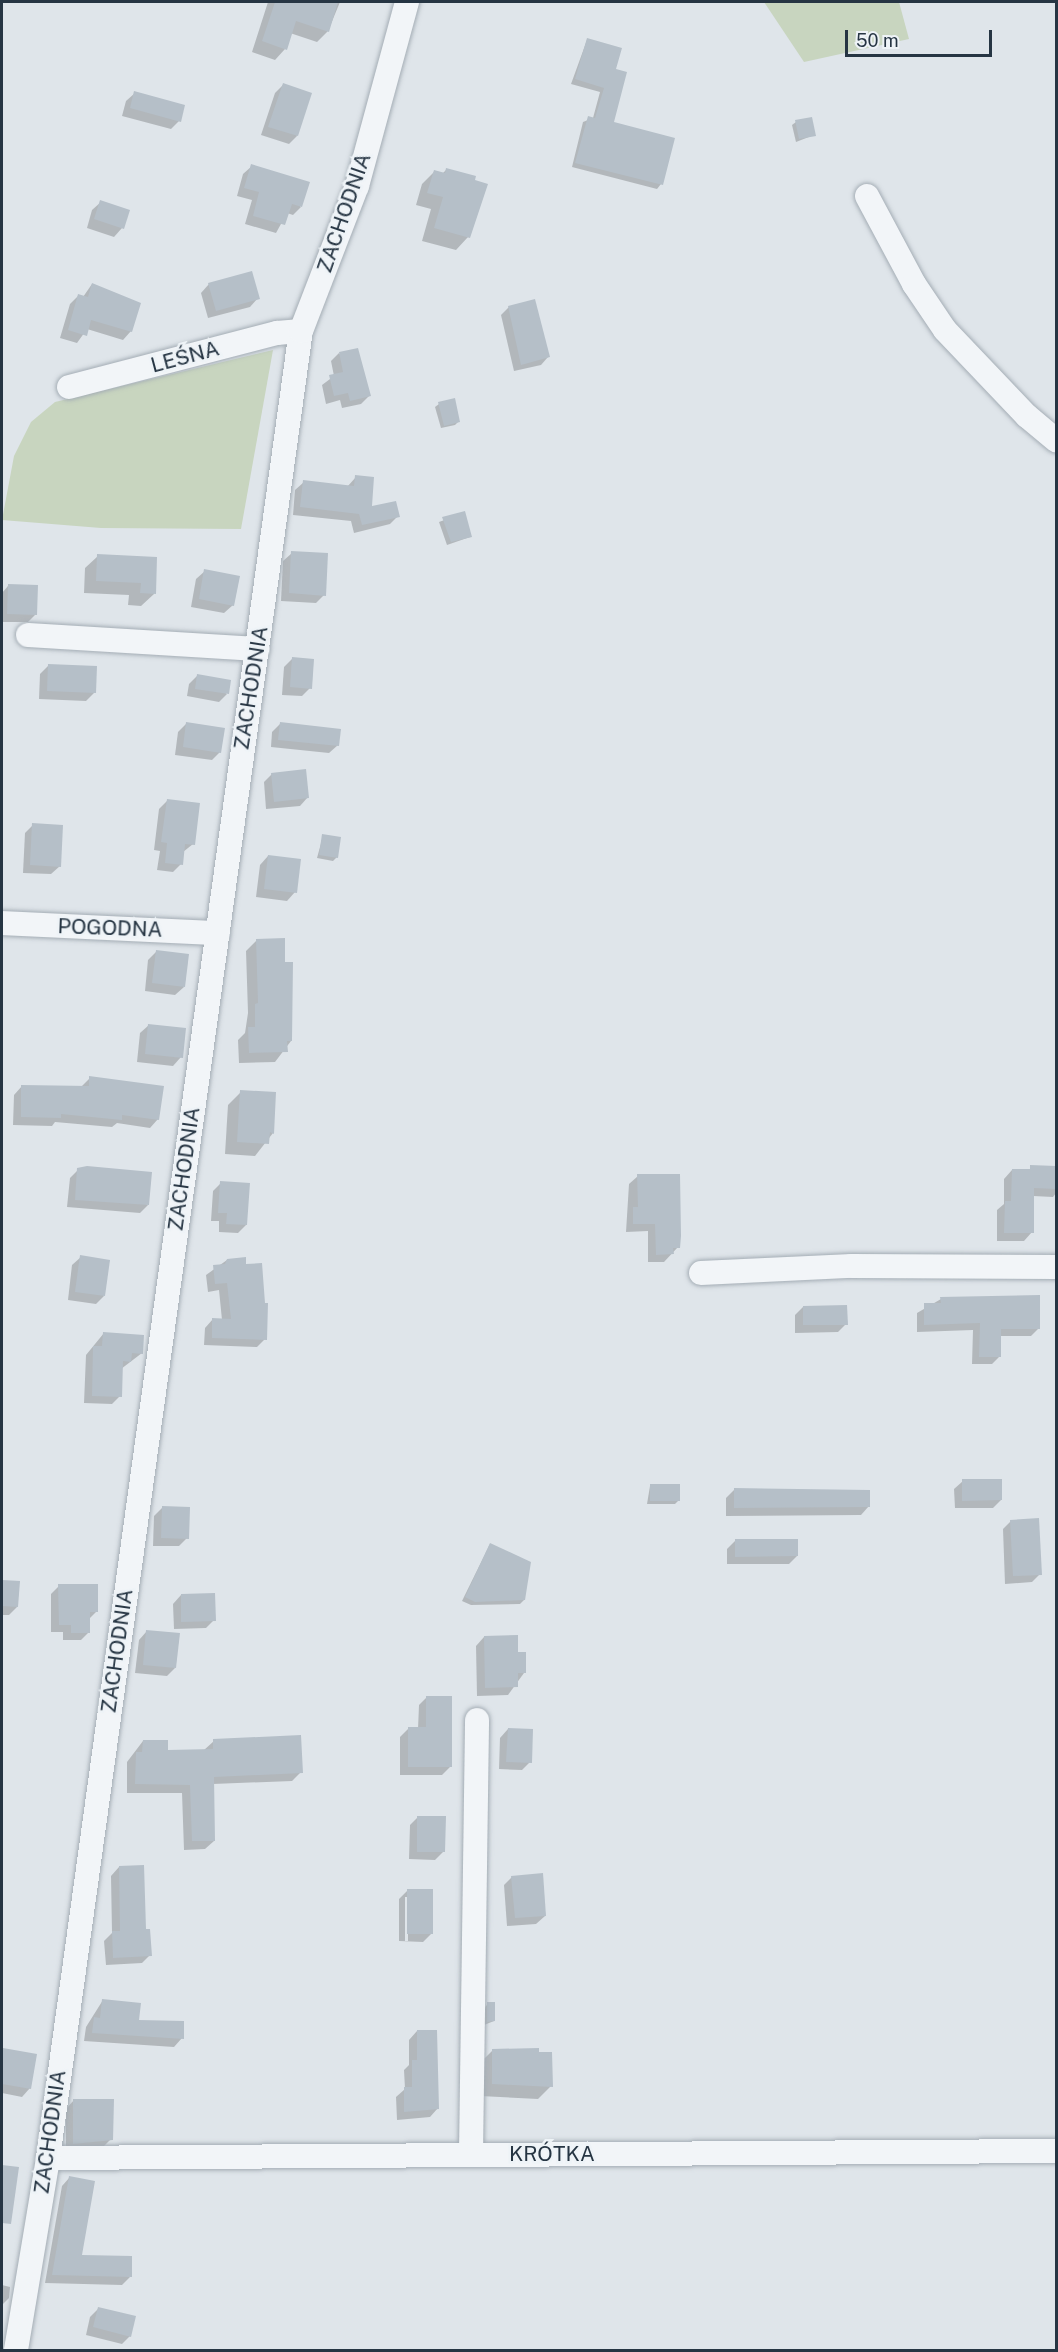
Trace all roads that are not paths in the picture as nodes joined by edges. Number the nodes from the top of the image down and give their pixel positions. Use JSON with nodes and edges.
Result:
{"nodes":[{"id":1,"x":407,"y":2,"type":"edge"},
{"id":2,"x":867,"y":196,"type":"dead end"},
{"id":3,"x":302,"y":331,"type":"junction"},
{"id":4,"x":69,"y":387,"type":"dead end"},
{"id":5,"x":1056,"y":440,"type":"edge"},
{"id":6,"x":28,"y":635,"type":"dead end"},
{"id":7,"x":258,"y":649,"type":"junction"},
{"id":8,"x":2,"y":923,"type":"edge"},
{"id":9,"x":218,"y":933,"type":"junction"},
{"id":10,"x":1056,"y":1267,"type":"edge"},
{"id":11,"x":701,"y":1274,"type":"dead end"},
{"id":12,"x":477,"y":1720,"type":"dead end"},
{"id":13,"x":1056,"y":2151,"type":"edge"},
{"id":14,"x":471,"y":2154,"type":"junction"},
{"id":15,"x":48,"y":2158,"type":"junction"},
{"id":16,"x":16,"y":2350,"type":"edge"}],
"edges":[{"from":1,"to":3,"type":"street","name":"ZACHODNIA"},
{"from":2,"to":5,"type":"street"},
{"from":3,"to":4,"type":"street","name":"LEŚNA"},
{"from":3,"to":7,"type":"street","name":"ZACHODNIA"},
{"from":6,"to":7,"type":"street"},
{"from":7,"to":9,"type":"street","name":"ZACHODNIA"},
{"from":8,"to":9,"type":"street","name":"POGODNA"},
{"from":9,"to":15,"type":"street","name":"ZACHODNIA"},
{"from":10,"to":11,"type":"street"},
{"from":12,"to":14,"type":"street"},
{"from":13,"to":14,"type":"street","name":"KRÓTKA"},
{"from":14,"to":15,"type":"street","name":"KRÓTKA"},
{"from":15,"to":16,"type":"street","name":"ZACHODNIA"}]}
